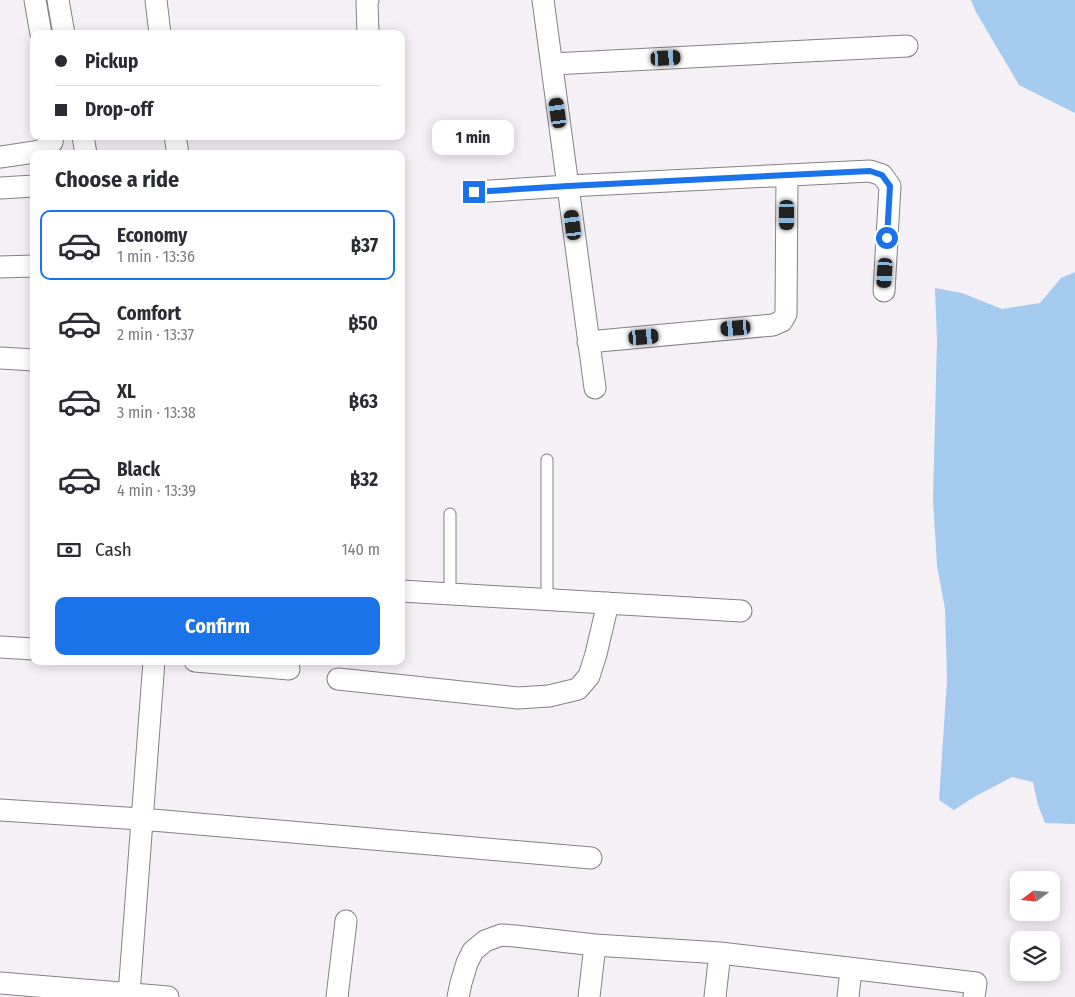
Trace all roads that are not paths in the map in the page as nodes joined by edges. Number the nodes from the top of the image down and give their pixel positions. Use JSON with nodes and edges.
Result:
{"nodes":[{"id":1,"x":35,"y":0,"type":"edge"},
{"id":2,"x":58,"y":0,"type":"edge"},
{"id":3,"x":156,"y":0,"type":"edge"},
{"id":4,"x":368,"y":0,"type":"edge"},
{"id":5,"x":543,"y":0,"type":"edge"},
{"id":6,"x":40,"y":30,"type":"edge"},
{"id":7,"x":63,"y":30,"type":"edge"},
{"id":8,"x":160,"y":30,"type":"edge"},
{"id":9,"x":368,"y":30,"type":"edge"},
{"id":10,"x":907,"y":46,"type":"dead end"},
{"id":11,"x":552,"y":64,"type":"junction"},
{"id":12,"x":52,"y":140,"type":"edge"},
{"id":13,"x":43,"y":150,"type":"edge"},
{"id":14,"x":30,"y":153,"type":"edge"},
{"id":15,"x":0,"y":157,"type":"edge"},
{"id":16,"x":787,"y":175,"type":"junction"},
{"id":17,"x":30,"y":186,"type":"edge"},
{"id":18,"x":568,"y":186,"type":"junction"},
{"id":19,"x":0,"y":188,"type":"edge"},
{"id":20,"x":474,"y":192,"type":"dead end"},
{"id":21,"x":30,"y":266,"type":"edge"},
{"id":22,"x":0,"y":268,"type":"edge"},
{"id":23,"x":884,"y":291,"type":"dead end"},
{"id":24,"x":588,"y":342,"type":"junction"},
{"id":25,"x":0,"y":358,"type":"edge"},
{"id":26,"x":30,"y":360,"type":"edge"},
{"id":27,"x":595,"y":388,"type":"dead end"},
{"id":28,"x":547,"y":460,"type":"dead end"},
{"id":29,"x":450,"y":514,"type":"dead end"},
{"id":30,"x":405,"y":591,"type":"edge"},
{"id":31,"x":450,"y":594,"type":"junction"},
{"id":32,"x":547,"y":599,"type":"junction"},
{"id":33,"x":608,"y":603,"type":"junction"},
{"id":34,"x":741,"y":611,"type":"dead end"},
{"id":35,"x":0,"y":646,"type":"edge"},
{"id":36,"x":30,"y":649,"type":"edge"},
{"id":37,"x":154,"y":665,"type":"edge"},
{"id":38,"x":253,"y":665,"type":"edge"},
{"id":39,"x":289,"y":669,"type":"dead end"},
{"id":40,"x":338,"y":679,"type":"dead end"},
{"id":41,"x":0,"y":810,"type":"edge"},
{"id":42,"x":141,"y":819,"type":"junction"},
{"id":43,"x":591,"y":858,"type":"dead end"},
{"id":44,"x":346,"y":920,"type":"dead end"},
{"id":45,"x":595,"y":945,"type":"junction"},
{"id":46,"x":720,"y":953,"type":"junction"},
{"id":47,"x":851,"y":970,"type":"junction"},
{"id":48,"x":0,"y":983,"type":"edge"},
{"id":49,"x":129,"y":994,"type":"junction"},
{"id":50,"x":168,"y":997,"type":"edge"},
{"id":51,"x":337,"y":997,"type":"edge"},
{"id":52,"x":458,"y":997,"type":"edge"},
{"id":53,"x":589,"y":997,"type":"edge"},
{"id":54,"x":715,"y":997,"type":"edge"},
{"id":55,"x":848,"y":997,"type":"edge"},
{"id":56,"x":974,"y":997,"type":"edge"}],
"edges":[{"from":1,"to":6,"type":"street"},
{"from":2,"to":7,"type":"street"},
{"from":3,"to":8,"type":"street"},
{"from":4,"to":9,"type":"street"},
{"from":5,"to":11,"type":"street"},
{"from":10,"to":11,"type":"street"},
{"from":11,"to":18,"type":"street"},
{"from":12,"to":13,"type":"street"},
{"from":14,"to":15,"type":"street"},
{"from":16,"to":18,"type":"street"},
{"from":16,"to":23,"type":"street"},
{"from":16,"to":24,"type":"street"},
{"from":17,"to":19,"type":"street"},
{"from":18,"to":20,"type":"street"},
{"from":18,"to":24,"type":"street"},
{"from":21,"to":22,"type":"street"},
{"from":24,"to":27,"type":"street"},
{"from":25,"to":26,"type":"street"},
{"from":28,"to":32,"type":"lane"},
{"from":29,"to":31,"type":"lane"},
{"from":30,"to":31,"type":"street"},
{"from":31,"to":32,"type":"street"},
{"from":32,"to":33,"type":"street"},
{"from":33,"to":34,"type":"street"},
{"from":33,"to":40,"type":"street"},
{"from":35,"to":36,"type":"street"},
{"from":37,"to":42,"type":"street"},
{"from":38,"to":39,"type":"street"},
{"from":41,"to":42,"type":"street"},
{"from":42,"to":43,"type":"street"},
{"from":42,"to":49,"type":"street"},
{"from":44,"to":51,"type":"street"},
{"from":45,"to":46,"type":"street"},
{"from":45,"to":52,"type":"street"},
{"from":45,"to":53,"type":"street"},
{"from":46,"to":47,"type":"street"},
{"from":46,"to":54,"type":"street"},
{"from":47,"to":55,"type":"street"},
{"from":47,"to":56,"type":"street"},
{"from":48,"to":49,"type":"street"},
{"from":49,"to":50,"type":"street"}]}
